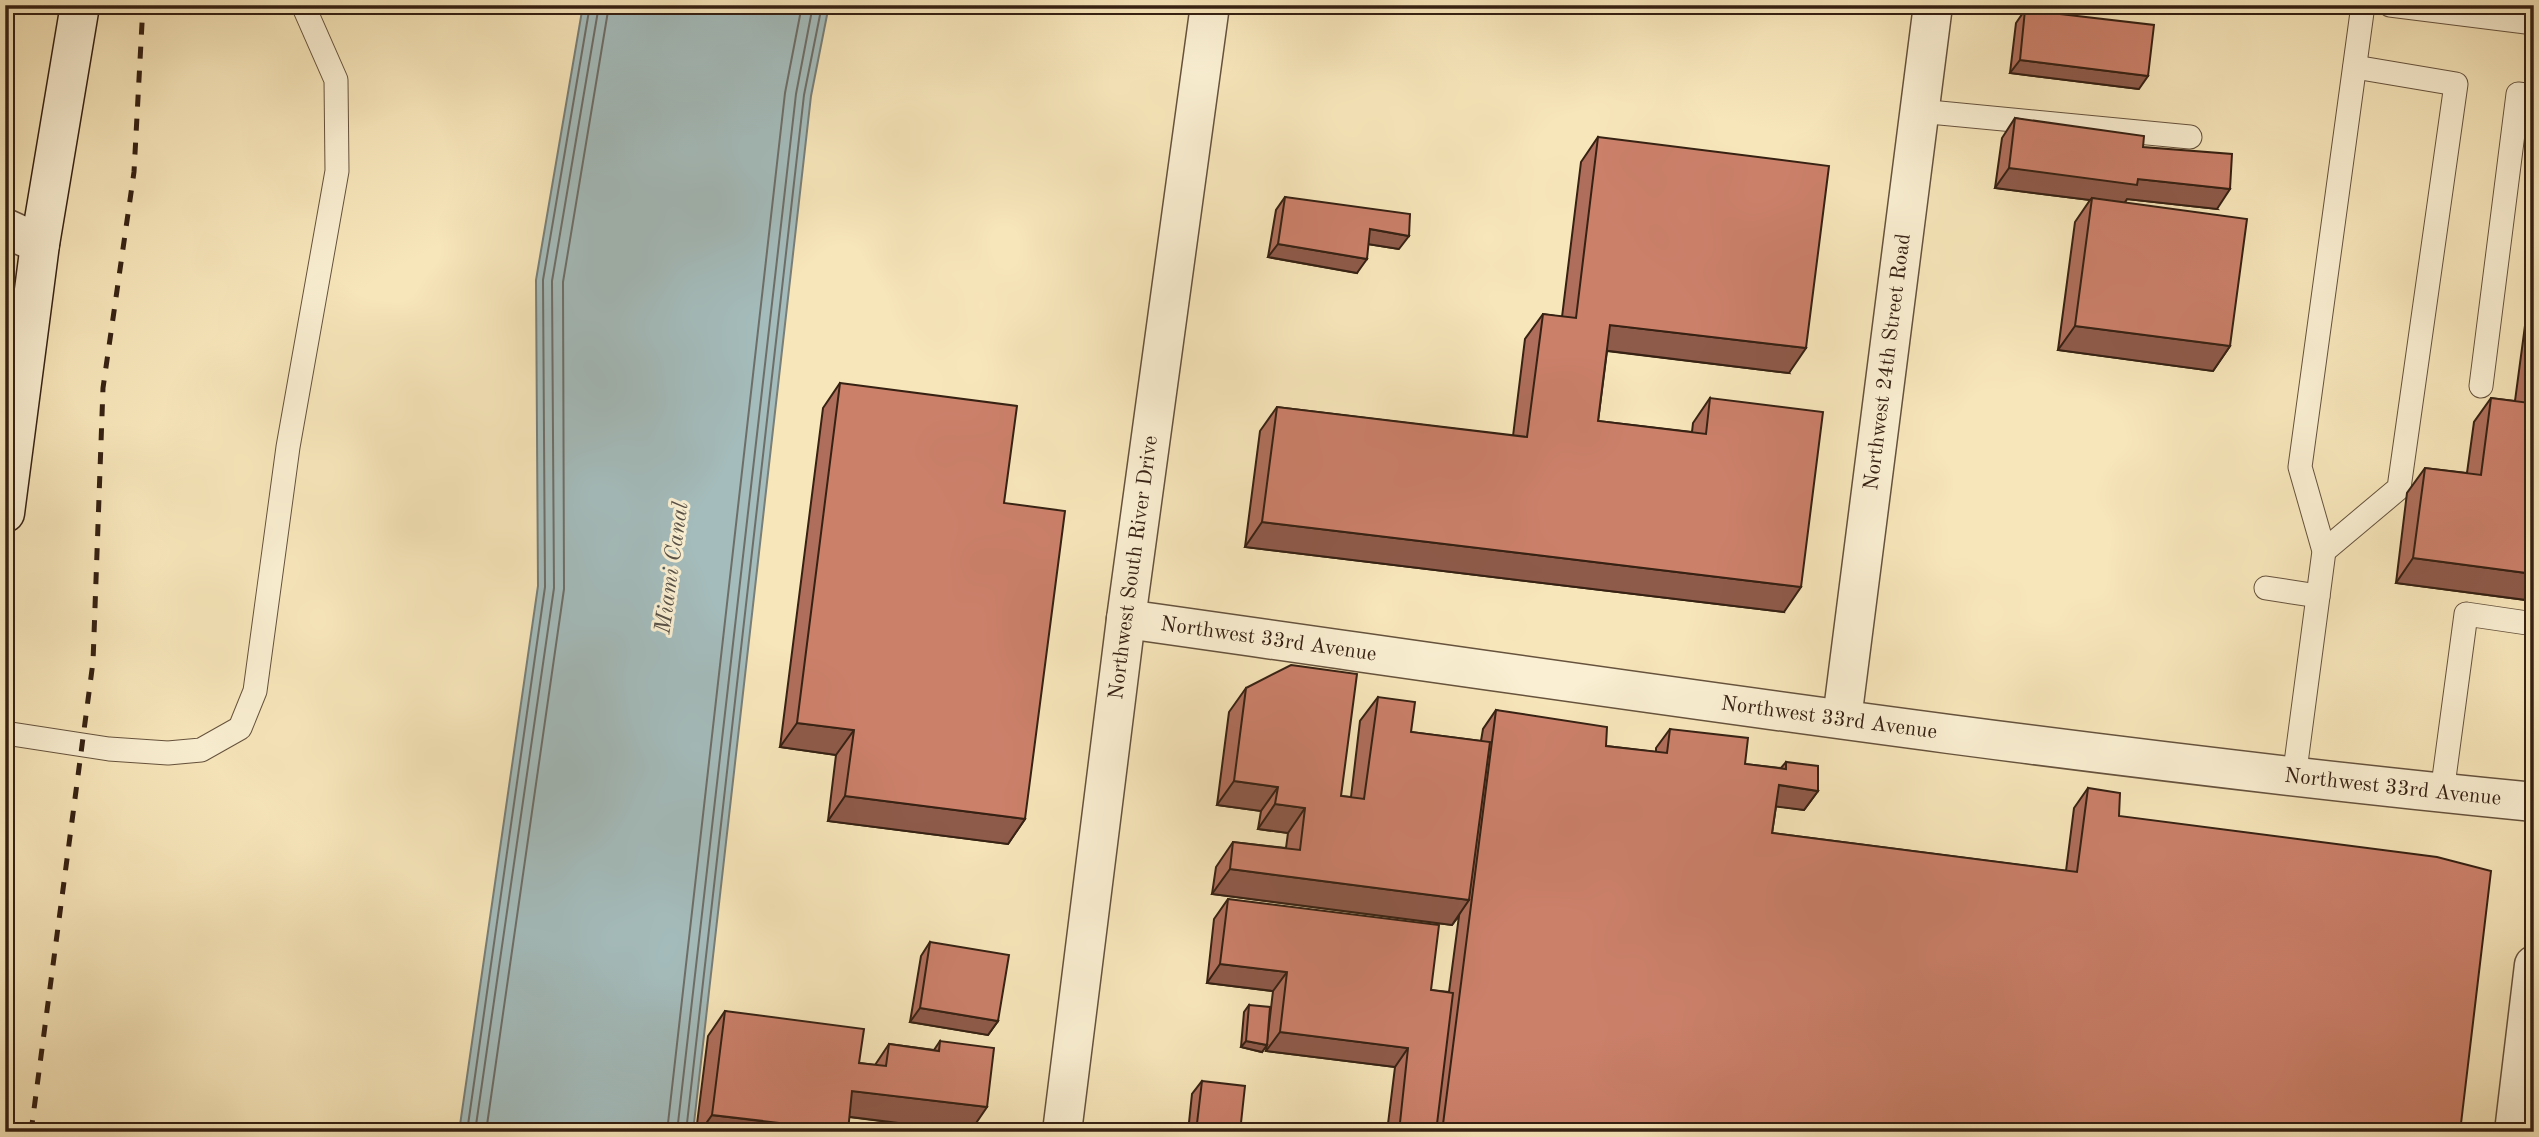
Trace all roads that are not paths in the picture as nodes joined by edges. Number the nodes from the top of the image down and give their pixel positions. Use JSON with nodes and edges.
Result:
{"nodes":[{"id":1,"x":80,"y":5,"type":"edge"},
{"id":2,"x":303,"y":5,"type":"edge"},
{"id":3,"x":1210,"y":5,"type":"edge"},
{"id":4,"x":1933,"y":5,"type":"edge"},
{"id":5,"x":2363,"y":5,"type":"edge"},
{"id":6,"x":2390,"y":5,"type":"edge"},
{"id":7,"x":2534,"y":23,"type":"edge"},
{"id":8,"x":2355,"y":67,"type":"junction"},
{"id":9,"x":2534,"y":96,"type":"edge"},
{"id":10,"x":1919,"y":111,"type":"junction"},
{"id":11,"x":2190,"y":137,"type":"dead end"},
{"id":12,"x":5,"y":228,"type":"edge"},
{"id":13,"x":40,"y":244,"type":"junction"},
{"id":14,"x":2481,"y":386,"type":"dead end"},
{"id":15,"x":5,"y":513,"type":"edge"},
{"id":16,"x":2324,"y":551,"type":"junction"},
{"id":17,"x":2266,"y":588,"type":"dead end"},
{"id":18,"x":2318,"y":596,"type":"junction"},
{"id":19,"x":1126,"y":619,"type":"junction"},
{"id":20,"x":2534,"y":624,"type":"edge"},
{"id":21,"x":1842,"y":719,"type":"junction"},
{"id":22,"x":5,"y":733,"type":"edge"},
{"id":23,"x":2294,"y":778,"type":"junction"},
{"id":24,"x":2442,"y":793,"type":"junction"},
{"id":25,"x":2534,"y":802,"type":"edge"},
{"id":26,"x":2534,"y":965,"type":"edge"},
{"id":27,"x":1062,"y":1132,"type":"edge"},
{"id":28,"x":2514,"y":1132,"type":"edge"}],
"edges":[{"from":1,"to":13,"type":"street"},
{"from":2,"to":22,"type":"lane"},
{"from":3,"to":19,"type":"street","name":"Northwest South River Drive"},
{"from":4,"to":10,"type":"street","name":"Northwest 24th Street Road"},
{"from":5,"to":8,"type":"lane"},
{"from":6,"to":7,"type":"lane"},
{"from":8,"to":16,"type":"lane"},
{"from":8,"to":16,"type":"lane"},
{"from":9,"to":14,"type":"lane"},
{"from":10,"to":11,"type":"lane"},
{"from":10,"to":21,"type":"street","name":"Northwest 24th Street Road"},
{"from":12,"to":13,"type":"street"},
{"from":13,"to":15,"type":"street"},
{"from":16,"to":18,"type":"lane"},
{"from":17,"to":18,"type":"lane"},
{"from":18,"to":23,"type":"lane"},
{"from":19,"to":21,"type":"street","name":"Northwest 33rd Avenue"},
{"from":19,"to":27,"type":"street","name":"Northwest South River Drive"},
{"from":20,"to":24,"type":"lane"},
{"from":21,"to":23,"type":"street","name":"Northwest 33rd Avenue"},
{"from":23,"to":24,"type":"street","name":"Northwest 33rd Avenue"},
{"from":24,"to":25,"type":"street","name":"Northwest 33rd Avenue"},
{"from":26,"to":28,"type":"street"}]}
